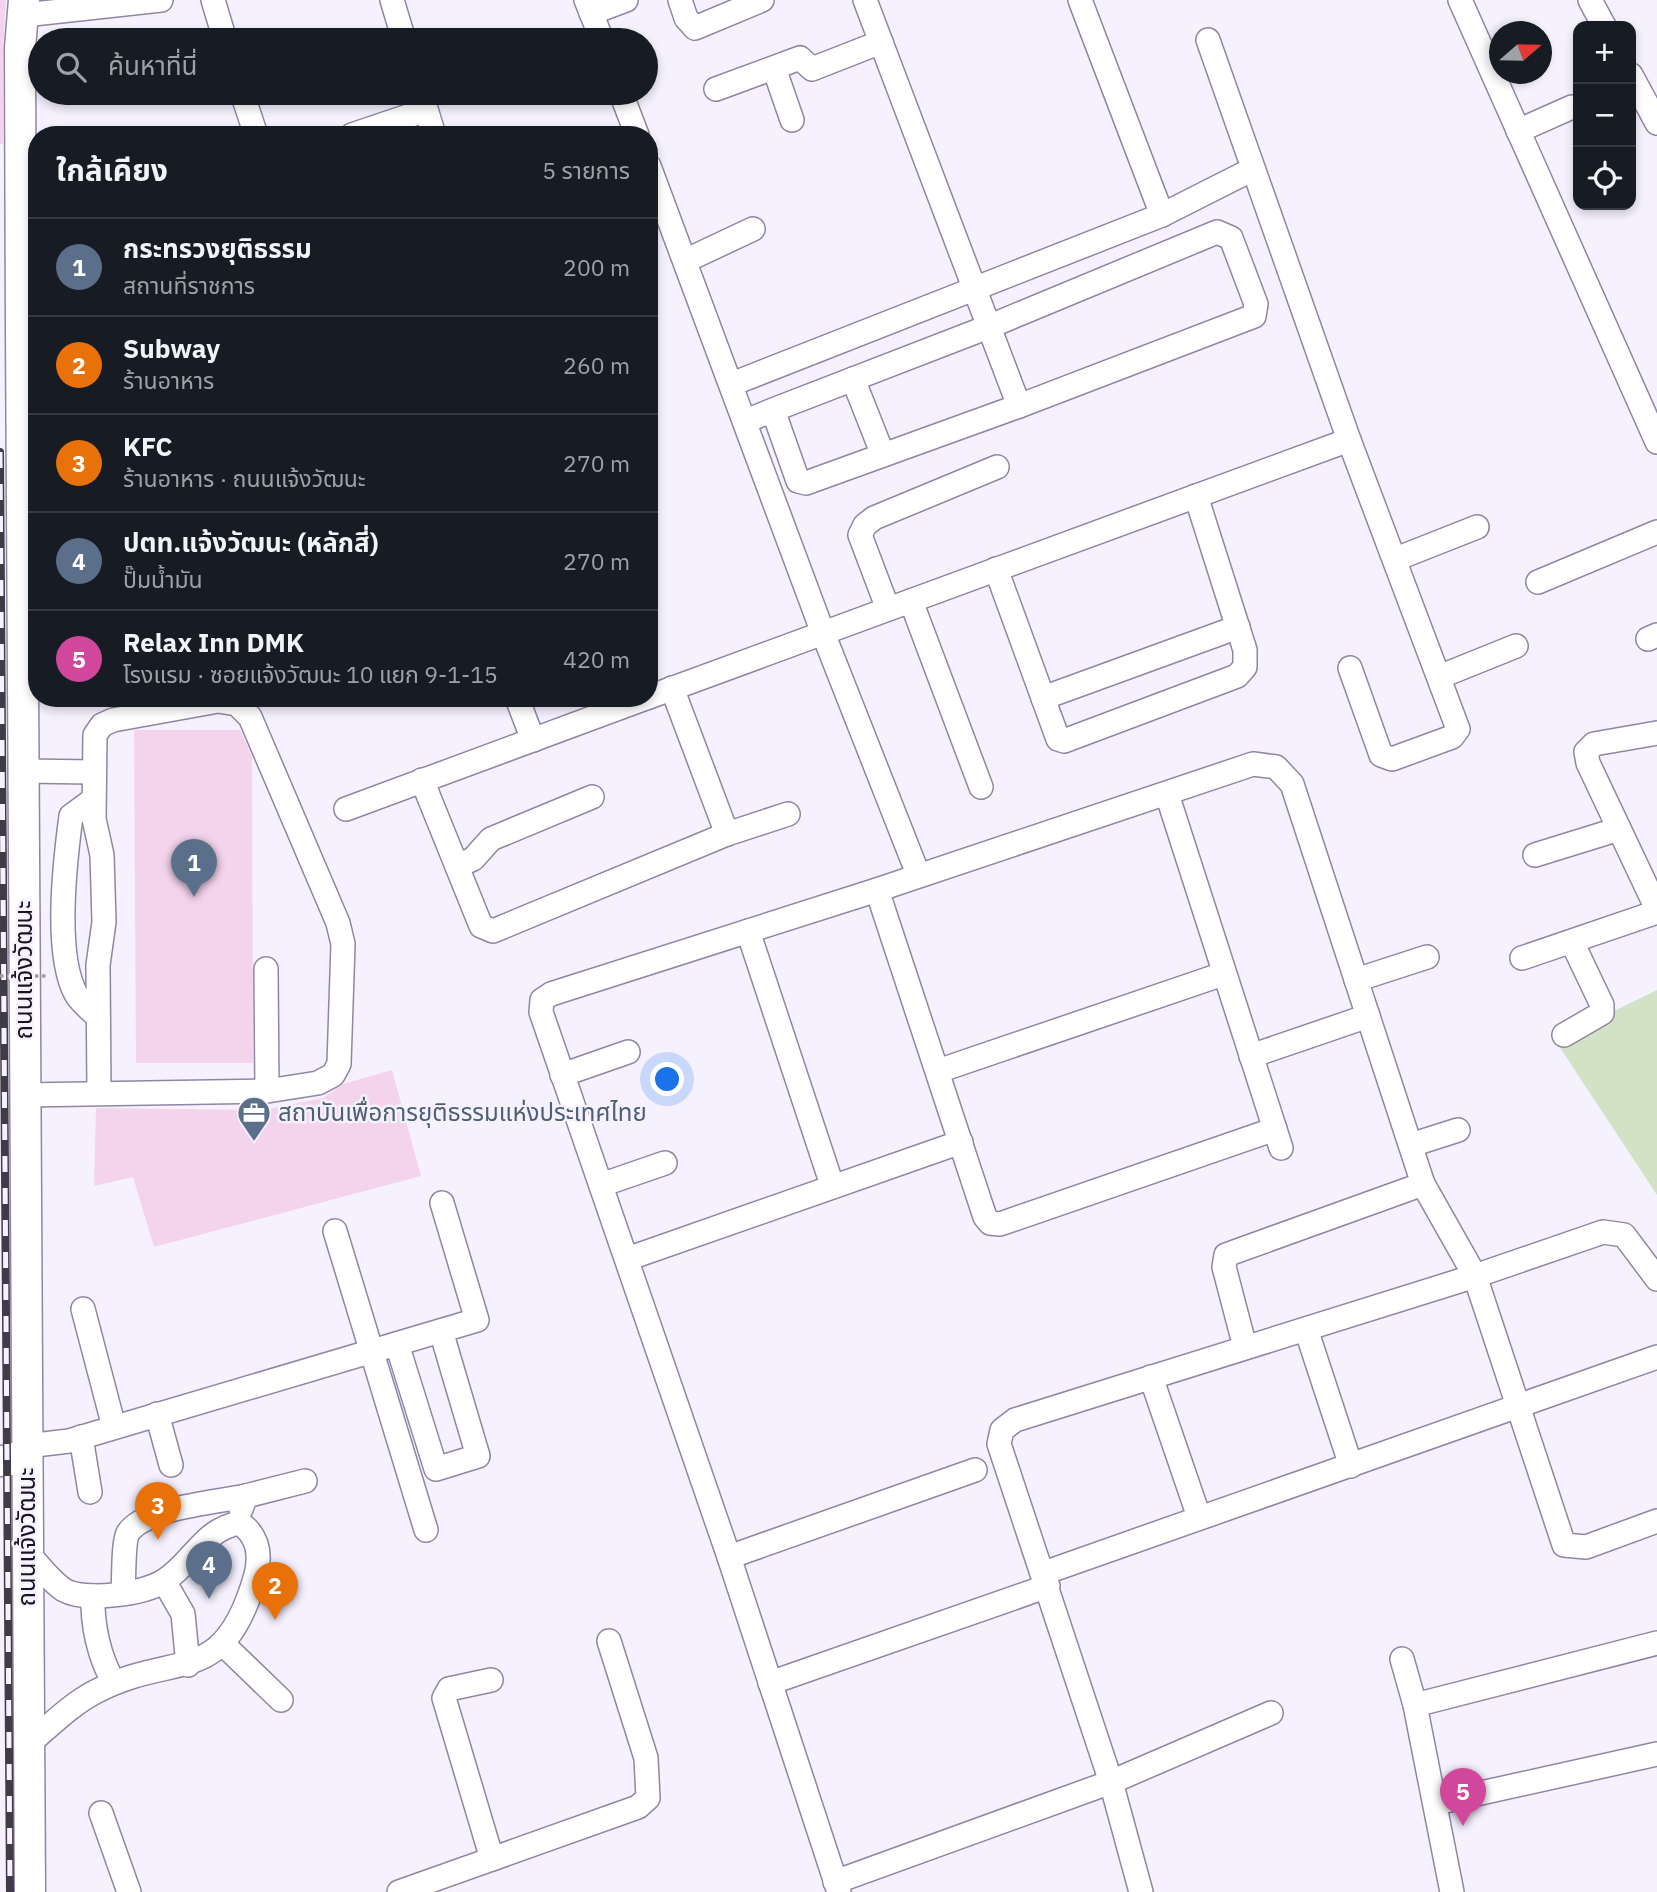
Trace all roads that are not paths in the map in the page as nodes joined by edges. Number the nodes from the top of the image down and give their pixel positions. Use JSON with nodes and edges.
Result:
{"nodes":[{"id":1,"x":161,"y":0,"type":"edge"},
{"id":2,"x":213,"y":0,"type":"edge"},
{"id":3,"x":392,"y":0,"type":"edge"},
{"id":4,"x":626,"y":0,"type":"edge"},
{"id":5,"x":680,"y":0,"type":"edge"},
{"id":6,"x":762,"y":0,"type":"edge"},
{"id":7,"x":864,"y":0,"type":"edge"},
{"id":8,"x":1080,"y":0,"type":"edge"},
{"id":9,"x":1460,"y":0,"type":"edge"},
{"id":10,"x":1590,"y":0,"type":"edge"},
{"id":11,"x":20,"y":5,"type":"edge"},
{"id":12,"x":589,"y":6,"type":"edge"},
{"id":13,"x":1601,"y":21,"type":"edge"},
{"id":14,"x":221,"y":28,"type":"edge"},
{"id":15,"x":400,"y":28,"type":"edge"},
{"id":16,"x":597,"y":28,"type":"edge"},
{"id":17,"x":1208,"y":40,"type":"dead end"},
{"id":18,"x":880,"y":42,"type":"junction"},
{"id":19,"x":774,"y":68,"type":"junction"},
{"id":20,"x":1636,"y":84,"type":"edge"},
{"id":21,"x":716,"y":89,"type":"dead end"},
{"id":22,"x":246,"y":105,"type":"edge"},
{"id":23,"x":416,"y":105,"type":"edge"},
{"id":24,"x":425,"y":105,"type":"edge"},
{"id":25,"x":626,"y":105,"type":"edge"},
{"id":26,"x":1572,"y":107,"type":"dead end"},
{"id":27,"x":793,"y":120,"type":"dead end"},
{"id":28,"x":1657,"y":123,"type":"edge"},
{"id":29,"x":253,"y":126,"type":"edge"},
{"id":30,"x":371,"y":126,"type":"edge"},
{"id":31,"x":432,"y":126,"type":"edge"},
{"id":32,"x":634,"y":126,"type":"edge"},
{"id":33,"x":1518,"y":131,"type":"junction"},
{"id":34,"x":1253,"y":169,"type":"junction"},
{"id":35,"x":28,"y":174,"type":"edge"},
{"id":36,"x":658,"y":190,"type":"edge"},
{"id":37,"x":1162,"y":215,"type":"junction"},
{"id":38,"x":753,"y":229,"type":"dead end"},
{"id":39,"x":685,"y":261,"type":"junction"},
{"id":40,"x":974,"y":290,"type":"junction"},
{"id":41,"x":988,"y":327,"type":"junction"},
{"id":42,"x":853,"y":379,"type":"junction"},
{"id":43,"x":732,"y":384,"type":"junction"},
{"id":44,"x":1019,"y":406,"type":"junction"},
{"id":45,"x":773,"y":410,"type":"junction"},
{"id":46,"x":746,"y":421,"type":"junction"},
{"id":47,"x":1349,"y":440,"type":"junction"},
{"id":48,"x":1657,"y":442,"type":"edge"},
{"id":49,"x":883,"y":455,"type":"junction"},
{"id":50,"x":997,"y":467,"type":"dead end"},
{"id":51,"x":1196,"y":496,"type":"junction"},
{"id":52,"x":1477,"y":527,"type":"dead end"},
{"id":53,"x":1657,"y":532,"type":"edge"},
{"id":54,"x":1396,"y":559,"type":"junction"},
{"id":55,"x":996,"y":569,"type":"junction"},
{"id":56,"x":1538,"y":582,"type":"dead end"},
{"id":57,"x":911,"y":601,"type":"junction"},
{"id":58,"x":888,"y":609,"type":"junction"},
{"id":59,"x":1238,"y":627,"type":"junction"},
{"id":60,"x":823,"y":633,"type":"junction"},
{"id":61,"x":1516,"y":646,"type":"dead end"},
{"id":62,"x":0,"y":654,"type":"edge"},
{"id":63,"x":1350,"y":668,"type":"dead end"},
{"id":64,"x":1439,"y":677,"type":"junction"},
{"id":65,"x":28,"y":685,"type":"edge"},
{"id":66,"x":672,"y":688,"type":"junction"},
{"id":67,"x":658,"y":694,"type":"edge"},
{"id":68,"x":1043,"y":698,"type":"junction"},
{"id":69,"x":185,"y":707,"type":"edge"},
{"id":70,"x":240,"y":707,"type":"edge"},
{"id":71,"x":520,"y":707,"type":"edge"},
{"id":72,"x":623,"y":707,"type":"edge"},
{"id":73,"x":1657,"y":733,"type":"edge"},
{"id":74,"x":533,"y":740,"type":"junction"},
{"id":75,"x":23,"y":771,"type":"junction"},
{"id":76,"x":93,"y":772,"type":"junction"},
{"id":77,"x":422,"y":780,"type":"junction"},
{"id":78,"x":981,"y":787,"type":"dead end"},
{"id":79,"x":1167,"y":794,"type":"junction"},
{"id":80,"x":592,"y":797,"type":"dead end"},
{"id":81,"x":94,"y":799,"type":"junction"},
{"id":82,"x":346,"y":809,"type":"dead end"},
{"id":83,"x":788,"y":814,"type":"dead end"},
{"id":84,"x":1619,"y":829,"type":"junction"},
{"id":85,"x":727,"y":834,"type":"junction"},
{"id":86,"x":1535,"y":855,"type":"dead end"},
{"id":87,"x":457,"y":866,"type":"junction"},
{"id":88,"x":918,"y":874,"type":"junction"},
{"id":89,"x":877,"y":890,"type":"junction"},
{"id":90,"x":1657,"y":911,"type":"edge"},
{"id":91,"x":748,"y":931,"type":"junction"},
{"id":92,"x":1572,"y":943,"type":"junction"},
{"id":93,"x":1427,"y":957,"type":"dead end"},
{"id":94,"x":1522,"y":958,"type":"dead end"},
{"id":95,"x":266,"y":969,"type":"dead end"},
{"id":96,"x":1223,"y":974,"type":"junction"},
{"id":97,"x":1356,"y":980,"type":"junction"},
{"id":98,"x":1368,"y":1016,"type":"junction"},
{"id":99,"x":98,"y":1017,"type":"junction"},
{"id":100,"x":1564,"y":1035,"type":"dead end"},
{"id":101,"x":628,"y":1052,"type":"dead end"},
{"id":102,"x":1251,"y":1055,"type":"junction"},
{"id":103,"x":939,"y":1072,"type":"junction"},
{"id":104,"x":562,"y":1075,"type":"junction"},
{"id":105,"x":267,"y":1091,"type":"junction"},
{"id":106,"x":99,"y":1093,"type":"junction"},
{"id":107,"x":24,"y":1095,"type":"junction"},
{"id":108,"x":1458,"y":1130,"type":"dead end"},
{"id":109,"x":961,"y":1142,"type":"junction"},
{"id":110,"x":1411,"y":1145,"type":"junction"},
{"id":111,"x":665,"y":1163,"type":"dead end"},
{"id":112,"x":1423,"y":1184,"type":"junction"},
{"id":113,"x":601,"y":1185,"type":"junction"},
{"id":114,"x":832,"y":1185,"type":"junction"},
{"id":115,"x":442,"y":1203,"type":"dead end"},
{"id":116,"x":335,"y":1231,"type":"dead end"},
{"id":117,"x":627,"y":1259,"type":"junction"},
{"id":118,"x":1475,"y":1276,"type":"junction"},
{"id":119,"x":1657,"y":1279,"type":"edge"},
{"id":120,"x":83,"y":1309,"type":"dead end"},
{"id":121,"x":1306,"y":1329,"type":"junction"},
{"id":122,"x":441,"y":1331,"type":"junction"},
{"id":123,"x":397,"y":1344,"type":"junction"},
{"id":124,"x":1245,"y":1347,"type":"junction"},
{"id":125,"x":372,"y":1351,"type":"junction"},
{"id":126,"x":1657,"y":1357,"type":"edge"},
{"id":127,"x":1151,"y":1377,"type":"junction"},
{"id":128,"x":1517,"y":1407,"type":"junction"},
{"id":129,"x":157,"y":1414,"type":"junction"},
{"id":130,"x":114,"y":1427,"type":"junction"},
{"id":131,"x":81,"y":1437,"type":"junction"},
{"id":132,"x":18,"y":1453,"type":"edge"},
{"id":133,"x":170,"y":1465,"type":"dead end"},
{"id":134,"x":1351,"y":1465,"type":"junction"},
{"id":135,"x":975,"y":1470,"type":"dead end"},
{"id":136,"x":305,"y":1481,"type":"dead end"},
{"id":137,"x":90,"y":1492,"type":"dead end"},
{"id":138,"x":246,"y":1496,"type":"junction"},
{"id":139,"x":0,"y":1516,"type":"edge"},
{"id":140,"x":1199,"y":1517,"type":"junction"},
{"id":141,"x":1657,"y":1521,"type":"edge"},
{"id":142,"x":240,"y":1523,"type":"junction"},
{"id":143,"x":426,"y":1530,"type":"dead end"},
{"id":144,"x":26,"y":1542,"type":"junction"},
{"id":145,"x":729,"y":1558,"type":"junction"},
{"id":146,"x":1046,"y":1580,"type":"junction"},
{"id":147,"x":164,"y":1581,"type":"junction"},
{"id":148,"x":123,"y":1593,"type":"junction"},
{"id":149,"x":93,"y":1596,"type":"junction"},
{"id":150,"x":609,"y":1641,"type":"dead end"},
{"id":151,"x":1657,"y":1643,"type":"edge"},
{"id":152,"x":223,"y":1644,"type":"junction"},
{"id":153,"x":1402,"y":1659,"type":"dead end"},
{"id":154,"x":188,"y":1665,"type":"junction"},
{"id":155,"x":491,"y":1680,"type":"dead end"},
{"id":156,"x":114,"y":1683,"type":"junction"},
{"id":157,"x":770,"y":1683,"type":"junction"},
{"id":158,"x":281,"y":1700,"type":"dead end"},
{"id":159,"x":1415,"y":1705,"type":"junction"},
{"id":160,"x":1271,"y":1713,"type":"dead end"},
{"id":161,"x":27,"y":1745,"type":"junction"},
{"id":162,"x":1657,"y":1754,"type":"edge"},
{"id":163,"x":1111,"y":1782,"type":"junction"},
{"id":164,"x":1436,"y":1803,"type":"junction"},
{"id":165,"x":101,"y":1813,"type":"dead end"},
{"id":166,"x":492,"y":1859,"type":"junction"},
{"id":167,"x":837,"y":1887,"type":"edge"},
{"id":168,"x":30,"y":1892,"type":"edge"},
{"id":169,"x":130,"y":1892,"type":"edge"},
{"id":170,"x":399,"y":1892,"type":"edge"},
{"id":171,"x":1141,"y":1892,"type":"edge"},
{"id":172,"x":1452,"y":1892,"type":"edge"}],
"edges":[{"from":1,"to":11,"type":"street"},
{"from":2,"to":14,"type":"street"},
{"from":3,"to":15,"type":"street"},
{"from":4,"to":12,"type":"street"},
{"from":5,"to":6,"type":"street"},
{"from":7,"to":18,"type":"street"},
{"from":8,"to":37,"type":"street"},
{"from":9,"to":33,"type":"street"},
{"from":10,"to":13,"type":"street"},
{"from":11,"to":35,"type":"main road","name":"ถนนแจ้งวัฒนะ"},
{"from":12,"to":16,"type":"street"},
{"from":17,"to":34,"type":"street"},
{"from":18,"to":19,"type":"street"},
{"from":18,"to":40,"type":"street"},
{"from":19,"to":21,"type":"street"},
{"from":19,"to":27,"type":"street"},
{"from":20,"to":28,"type":"street"},
{"from":22,"to":29,"type":"street"},
{"from":23,"to":30,"type":"street"},
{"from":24,"to":31,"type":"street"},
{"from":25,"to":32,"type":"street"},
{"from":26,"to":33,"type":"street"},
{"from":33,"to":48,"type":"street"},
{"from":34,"to":37,"type":"street"},
{"from":34,"to":47,"type":"street"},
{"from":36,"to":39,"type":"street"},
{"from":37,"to":40,"type":"street"},
{"from":38,"to":39,"type":"street"},
{"from":39,"to":43,"type":"street"},
{"from":40,"to":41,"type":"street"},
{"from":40,"to":43,"type":"street"},
{"from":41,"to":42,"type":"street"},
{"from":41,"to":44,"type":"street"},
{"from":41,"to":44,"type":"street"},
{"from":42,"to":45,"type":"street"},
{"from":42,"to":49,"type":"street"},
{"from":43,"to":46,"type":"street"},
{"from":44,"to":49,"type":"street"},
{"from":45,"to":46,"type":"street"},
{"from":45,"to":49,"type":"street"},
{"from":46,"to":60,"type":"street"},
{"from":47,"to":51,"type":"street"},
{"from":47,"to":54,"type":"street"},
{"from":50,"to":58,"type":"street"},
{"from":51,"to":55,"type":"street"},
{"from":51,"to":59,"type":"street"},
{"from":52,"to":54,"type":"street"},
{"from":53,"to":56,"type":"street"},
{"from":54,"to":64,"type":"street"},
{"from":55,"to":57,"type":"street"},
{"from":55,"to":68,"type":"street"},
{"from":57,"to":58,"type":"street"},
{"from":57,"to":78,"type":"street"},
{"from":58,"to":60,"type":"street"},
{"from":59,"to":68,"type":"street"},
{"from":59,"to":68,"type":"street"},
{"from":60,"to":66,"type":"street"},
{"from":60,"to":88,"type":"street"},
{"from":61,"to":64,"type":"street"},
{"from":62,"to":65,"type":"main road"},
{"from":63,"to":64,"type":"street"},
{"from":65,"to":75,"type":"main road","name":"ถนนแจ้งวัฒนะ"},
{"from":66,"to":67,"type":"street"},
{"from":66,"to":85,"type":"street"},
{"from":69,"to":76,"type":"street"},
{"from":70,"to":105,"type":"street"},
{"from":71,"to":74,"type":"street"},
{"from":72,"to":74,"type":"street"},
{"from":73,"to":84,"type":"street"},
{"from":74,"to":77,"type":"street"},
{"from":75,"to":76,"type":"street"},
{"from":75,"to":107,"type":"main road","name":"ถนนแจ้งวัฒนะ"},
{"from":76,"to":81,"type":"street"},
{"from":77,"to":82,"type":"street"},
{"from":77,"to":87,"type":"street"},
{"from":79,"to":88,"type":"street"},
{"from":79,"to":96,"type":"street"},
{"from":79,"to":97,"type":"street"},
{"from":80,"to":87,"type":"street"},
{"from":81,"to":99,"type":"street"},
{"from":81,"to":99,"type":"street"},
{"from":83,"to":85,"type":"street"},
{"from":84,"to":86,"type":"street"},
{"from":84,"to":90,"type":"street"},
{"from":85,"to":87,"type":"street"},
{"from":88,"to":89,"type":"street"},
{"from":89,"to":91,"type":"street"},
{"from":89,"to":103,"type":"street"},
{"from":90,"to":92,"type":"street"},
{"from":91,"to":104,"type":"street"},
{"from":91,"to":114,"type":"street"},
{"from":92,"to":94,"type":"street"},
{"from":92,"to":100,"type":"street"},
{"from":93,"to":97,"type":"street"},
{"from":95,"to":105,"type":"street"},
{"from":96,"to":102,"type":"street"},
{"from":96,"to":103,"type":"street"},
{"from":97,"to":98,"type":"street"},
{"from":98,"to":102,"type":"street"},
{"from":98,"to":110,"type":"street"},
{"from":99,"to":106,"type":"street"},
{"from":101,"to":104,"type":"street"},
{"from":102,"to":109,"type":"street"},
{"from":103,"to":109,"type":"street"},
{"from":104,"to":113,"type":"street"},
{"from":105,"to":106,"type":"street"},
{"from":106,"to":107,"type":"street"},
{"from":107,"to":132,"type":"main road","name":"ถนนแจ้งวัฒนะ"},
{"from":108,"to":110,"type":"street"},
{"from":109,"to":114,"type":"street"},
{"from":110,"to":112,"type":"street"},
{"from":111,"to":113,"type":"street"},
{"from":112,"to":118,"type":"street"},
{"from":112,"to":124,"type":"street"},
{"from":113,"to":117,"type":"street"},
{"from":114,"to":117,"type":"street"},
{"from":115,"to":122,"type":"street"},
{"from":116,"to":125,"type":"street"},
{"from":117,"to":145,"type":"street"},
{"from":118,"to":119,"type":"street"},
{"from":118,"to":121,"type":"street"},
{"from":118,"to":128,"type":"street"},
{"from":120,"to":130,"type":"street"},
{"from":121,"to":124,"type":"street"},
{"from":121,"to":134,"type":"street"},
{"from":122,"to":123,"type":"street"},
{"from":122,"to":123,"type":"street"},
{"from":123,"to":125,"type":"street"},
{"from":124,"to":127,"type":"street"},
{"from":125,"to":129,"type":"street"},
{"from":125,"to":143,"type":"street"},
{"from":126,"to":128,"type":"street"},
{"from":127,"to":140,"type":"street"},
{"from":127,"to":146,"type":"street"},
{"from":128,"to":134,"type":"street"},
{"from":128,"to":141,"type":"street"},
{"from":129,"to":130,"type":"street"},
{"from":129,"to":133,"type":"street"},
{"from":130,"to":131,"type":"street"},
{"from":131,"to":132,"type":"street"},
{"from":131,"to":137,"type":"street"},
{"from":132,"to":144,"type":"main road","name":"ถนนแจ้งวัฒนะ"},
{"from":134,"to":140,"type":"street"},
{"from":135,"to":145,"type":"street"},
{"from":136,"to":138,"type":"street"},
{"from":138,"to":142,"type":"street"},
{"from":138,"to":148,"type":"street"},
{"from":139,"to":144,"type":"main road"},
{"from":140,"to":146,"type":"street"},
{"from":142,"to":147,"type":"street"},
{"from":142,"to":152,"type":"street"},
{"from":144,"to":149,"type":"street"},
{"from":144,"to":161,"type":"main road","name":"ถนนแจ้งวัฒนะ"},
{"from":145,"to":157,"type":"street"},
{"from":146,"to":157,"type":"street"},
{"from":146,"to":163,"type":"street"},
{"from":147,"to":148,"type":"street"},
{"from":147,"to":154,"type":"street"},
{"from":148,"to":149,"type":"street"},
{"from":149,"to":156,"type":"street"},
{"from":150,"to":166,"type":"street"},
{"from":151,"to":159,"type":"street"},
{"from":152,"to":154,"type":"street"},
{"from":152,"to":158,"type":"street"},
{"from":153,"to":159,"type":"street"},
{"from":154,"to":156,"type":"street"},
{"from":155,"to":166,"type":"street"},
{"from":156,"to":161,"type":"street"},
{"from":157,"to":167,"type":"street"},
{"from":159,"to":164,"type":"street"},
{"from":160,"to":163,"type":"street"},
{"from":161,"to":168,"type":"main road","name":"ถนนแจ้งวัฒนะ"},
{"from":162,"to":164,"type":"street"},
{"from":163,"to":167,"type":"street"},
{"from":163,"to":171,"type":"street"},
{"from":164,"to":172,"type":"street"},
{"from":165,"to":169,"type":"street"},
{"from":166,"to":170,"type":"street"}]}
